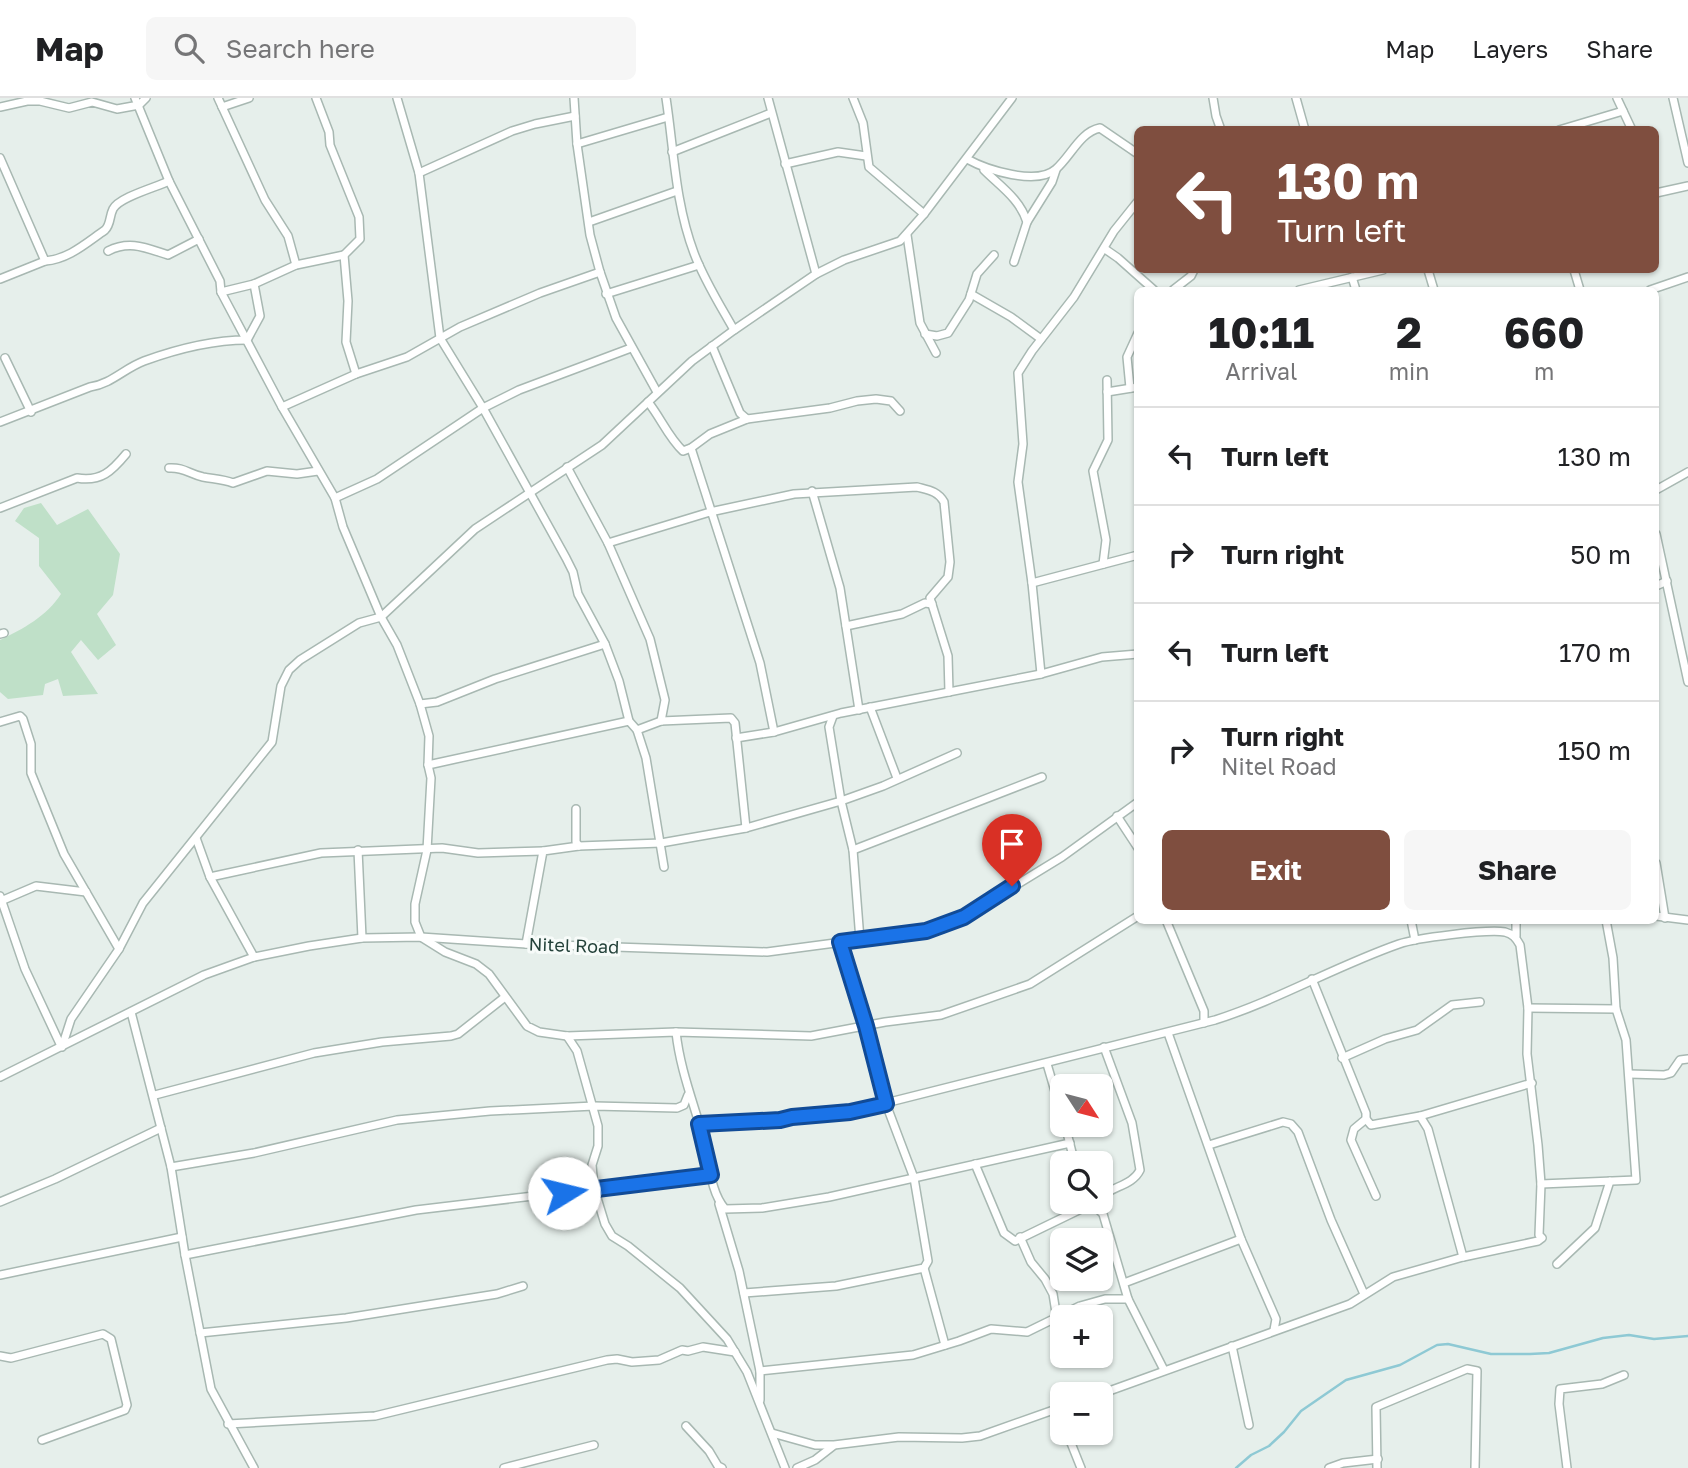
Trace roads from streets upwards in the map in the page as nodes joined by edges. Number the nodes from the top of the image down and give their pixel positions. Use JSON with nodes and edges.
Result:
{"nodes":[{"id":1,"x":146,"y":98,"type":"edge"},
{"id":2,"x":218,"y":98,"type":"edge"},
{"id":3,"x":250,"y":98,"type":"edge"},
{"id":4,"x":316,"y":98,"type":"edge"},
{"id":5,"x":397,"y":98,"type":"edge"},
{"id":6,"x":574,"y":98,"type":"edge"},
{"id":7,"x":666,"y":98,"type":"edge"},
{"id":8,"x":768,"y":98,"type":"edge"},
{"id":9,"x":853,"y":98,"type":"edge"},
{"id":10,"x":1012,"y":98,"type":"edge"},
{"id":11,"x":1213,"y":98,"type":"edge"},
{"id":12,"x":1296,"y":98,"type":"edge"},
{"id":13,"x":1617,"y":98,"type":"edge"},
{"id":14,"x":1673,"y":98,"type":"edge"},
{"id":15,"x":137,"y":102,"type":"edge"},
{"id":16,"x":0,"y":107,"type":"edge"},
{"id":17,"x":222,"y":107,"type":"junction"},
{"id":18,"x":1623,"y":111,"type":"junction"},
{"id":19,"x":771,"y":113,"type":"junction"},
{"id":20,"x":575,"y":117,"type":"junction"},
{"id":21,"x":668,"y":117,"type":"junction"},
{"id":22,"x":1220,"y":126,"type":"edge"},
{"id":23,"x":1304,"y":126,"type":"edge"},
{"id":24,"x":1572,"y":126,"type":"edge"},
{"id":25,"x":1630,"y":126,"type":"edge"},
{"id":26,"x":577,"y":144,"type":"junction"},
{"id":27,"x":672,"y":152,"type":"junction"},
{"id":28,"x":1134,"y":152,"type":"edge"},
{"id":29,"x":866,"y":156,"type":"junction"},
{"id":30,"x":0,"y":158,"type":"edge"},
{"id":31,"x":967,"y":159,"type":"junction"},
{"id":32,"x":1688,"y":163,"type":"edge"},
{"id":33,"x":785,"y":164,"type":"junction"},
{"id":34,"x":981,"y":167,"type":"junction"},
{"id":35,"x":1056,"y":169,"type":"junction"},
{"id":36,"x":419,"y":173,"type":"junction"},
{"id":37,"x":169,"y":181,"type":"junction"},
{"id":38,"x":1688,"y":186,"type":"edge"},
{"id":39,"x":677,"y":191,"type":"junction"},
{"id":40,"x":1659,"y":192,"type":"edge"},
{"id":41,"x":1134,"y":206,"type":"edge"},
{"id":42,"x":924,"y":214,"type":"junction"},
{"id":43,"x":589,"y":222,"type":"junction"},
{"id":44,"x":1027,"y":222,"type":"junction"},
{"id":45,"x":907,"y":234,"type":"junction"},
{"id":46,"x":199,"y":239,"type":"junction"},
{"id":47,"x":1105,"y":249,"type":"junction"},
{"id":48,"x":108,"y":251,"type":"dead end"},
{"id":49,"x":344,"y":255,"type":"junction"},
{"id":50,"x":994,"y":255,"type":"dead end"},
{"id":51,"x":45,"y":261,"type":"junction"},
{"id":52,"x":1014,"y":262,"type":"dead end"},
{"id":53,"x":296,"y":265,"type":"junction"},
{"id":54,"x":699,"y":265,"type":"junction"},
{"id":55,"x":600,"y":272,"type":"junction"},
{"id":56,"x":1134,"y":272,"type":"edge"},
{"id":57,"x":1135,"y":273,"type":"edge"},
{"id":58,"x":1192,"y":273,"type":"edge"},
{"id":59,"x":1370,"y":273,"type":"edge"},
{"id":60,"x":816,"y":274,"type":"junction"},
{"id":61,"x":1352,"y":277,"type":"junction"},
{"id":62,"x":1688,"y":277,"type":"edge"},
{"id":63,"x":0,"y":279,"type":"edge"},
{"id":64,"x":254,"y":284,"type":"junction"},
{"id":65,"x":1151,"y":287,"type":"edge"},
{"id":66,"x":1177,"y":287,"type":"edge"},
{"id":67,"x":1311,"y":287,"type":"edge"},
{"id":68,"x":1355,"y":287,"type":"edge"},
{"id":69,"x":1659,"y":287,"type":"edge"},
{"id":70,"x":221,"y":292,"type":"junction"},
{"id":71,"x":606,"y":294,"type":"junction"},
{"id":72,"x":971,"y":294,"type":"junction"},
{"id":73,"x":734,"y":330,"type":"junction"},
{"id":74,"x":925,"y":334,"type":"junction"},
{"id":75,"x":440,"y":338,"type":"junction"},
{"id":76,"x":1041,"y":339,"type":"junction"},
{"id":77,"x":247,"y":340,"type":"junction"},
{"id":78,"x":1134,"y":341,"type":"edge"},
{"id":79,"x":712,"y":346,"type":"junction"},
{"id":80,"x":631,"y":348,"type":"junction"},
{"id":81,"x":936,"y":353,"type":"dead end"},
{"id":82,"x":5,"y":358,"type":"dead end"},
{"id":83,"x":356,"y":374,"type":"junction"},
{"id":84,"x":1107,"y":380,"type":"dead end"},
{"id":85,"x":1134,"y":387,"type":"edge"},
{"id":86,"x":657,"y":392,"type":"junction"},
{"id":87,"x":1107,"y":392,"type":"junction"},
{"id":88,"x":648,"y":402,"type":"junction"},
{"id":89,"x":282,"y":407,"type":"junction"},
{"id":90,"x":483,"y":408,"type":"junction"},
{"id":91,"x":900,"y":411,"type":"dead end"},
{"id":92,"x":32,"y":412,"type":"junction"},
{"id":93,"x":747,"y":419,"type":"junction"},
{"id":94,"x":0,"y":422,"type":"edge"},
{"id":95,"x":691,"y":448,"type":"junction"},
{"id":96,"x":126,"y":454,"type":"dead end"},
{"id":97,"x":567,"y":467,"type":"junction"},
{"id":98,"x":169,"y":468,"type":"dead end"},
{"id":99,"x":318,"y":471,"type":"junction"},
{"id":100,"x":1688,"y":472,"type":"edge"},
{"id":101,"x":1659,"y":488,"type":"edge"},
{"id":102,"x":812,"y":491,"type":"junction"},
{"id":103,"x":529,"y":492,"type":"junction"},
{"id":104,"x":335,"y":498,"type":"junction"},
{"id":105,"x":0,"y":508,"type":"edge"},
{"id":106,"x":710,"y":512,"type":"junction"},
{"id":107,"x":608,"y":543,"type":"junction"},
{"id":108,"x":1659,"y":547,"type":"edge"},
{"id":109,"x":1134,"y":556,"type":"edge"},
{"id":110,"x":1103,"y":564,"type":"junction"},
{"id":111,"x":1667,"y":581,"type":"junction"},
{"id":112,"x":1032,"y":583,"type":"junction"},
{"id":113,"x":1659,"y":585,"type":"edge"},
{"id":114,"x":932,"y":604,"type":"junction"},
{"id":115,"x":382,"y":617,"type":"junction"},
{"id":116,"x":846,"y":626,"type":"junction"},
{"id":117,"x":605,"y":644,"type":"junction"},
{"id":118,"x":1134,"y":657,"type":"edge"},
{"id":119,"x":1041,"y":674,"type":"junction"},
{"id":120,"x":1688,"y":681,"type":"edge"},
{"id":121,"x":949,"y":692,"type":"junction"},
{"id":122,"x":420,"y":704,"type":"junction"},
{"id":123,"x":870,"y":707,"type":"junction"},
{"id":124,"x":859,"y":710,"type":"junction"},
{"id":125,"x":833,"y":716,"type":"junction"},
{"id":126,"x":629,"y":721,"type":"junction"},
{"id":127,"x":661,"y":721,"type":"junction"},
{"id":128,"x":0,"y":722,"type":"edge"},
{"id":129,"x":637,"y":730,"type":"junction"},
{"id":130,"x":774,"y":732,"type":"junction"},
{"id":131,"x":736,"y":738,"type":"junction"},
{"id":132,"x":957,"y":753,"type":"dead end"},
{"id":133,"x":428,"y":765,"type":"junction"},
{"id":134,"x":1042,"y":777,"type":"dead end"},
{"id":135,"x":897,"y":778,"type":"junction"},
{"id":136,"x":841,"y":801,"type":"junction"},
{"id":137,"x":1134,"y":805,"type":"edge"},
{"id":138,"x":576,"y":809,"type":"dead end"},
{"id":139,"x":1117,"y":816,"type":"junction"},
{"id":140,"x":746,"y":828,"type":"junction"},
{"id":141,"x":196,"y":838,"type":"junction"},
{"id":142,"x":1134,"y":842,"type":"edge"},
{"id":143,"x":662,"y":843,"type":"junction"},
{"id":144,"x":579,"y":846,"type":"junction"},
{"id":145,"x":358,"y":850,"type":"junction"},
{"id":146,"x":427,"y":850,"type":"junction"},
{"id":147,"x":853,"y":850,"type":"junction"},
{"id":148,"x":543,"y":851,"type":"junction"},
{"id":149,"x":664,"y":867,"type":"dead end"},
{"id":150,"x":209,"y":877,"type":"junction"},
{"id":151,"x":1659,"y":881,"type":"edge"},
{"id":152,"x":86,"y":892,"type":"junction"},
{"id":153,"x":1,"y":898,"type":"edge"},
{"id":154,"x":1659,"y":917,"type":"edge"},
{"id":155,"x":1665,"y":918,"type":"junction"},
{"id":156,"x":1134,"y":919,"type":"edge"},
{"id":157,"x":1688,"y":920,"type":"edge"},
{"id":158,"x":1168,"y":924,"type":"edge"},
{"id":159,"x":1412,"y":924,"type":"edge"},
{"id":160,"x":1516,"y":924,"type":"edge"},
{"id":161,"x":1607,"y":924,"type":"edge"},
{"id":162,"x":1516,"y":936,"type":"junction"},
{"id":163,"x":421,"y":937,"type":"junction"},
{"id":164,"x":362,"y":938,"type":"junction"},
{"id":165,"x":860,"y":940,"type":"junction"},
{"id":166,"x":1415,"y":940,"type":"junction"},
{"id":167,"x":840,"y":942,"type":"junction"},
{"id":168,"x":526,"y":944,"type":"junction"},
{"id":169,"x":119,"y":949,"type":"junction"},
{"id":170,"x":254,"y":957,"type":"junction"},
{"id":171,"x":1312,"y":979,"type":"junction"},
{"id":172,"x":505,"y":997,"type":"junction"},
{"id":173,"x":1480,"y":1002,"type":"dead end"},
{"id":174,"x":1528,"y":1008,"type":"junction"},
{"id":175,"x":1616,"y":1009,"type":"junction"},
{"id":176,"x":1204,"y":1011,"type":"junction"},
{"id":177,"x":131,"y":1012,"type":"junction"},
{"id":178,"x":1215,"y":1020,"type":"junction"},
{"id":179,"x":1205,"y":1023,"type":"junction"},
{"id":180,"x":866,"y":1026,"type":"junction"},
{"id":181,"x":676,"y":1032,"type":"junction"},
{"id":182,"x":1168,"y":1033,"type":"junction"},
{"id":183,"x":567,"y":1036,"type":"junction"},
{"id":184,"x":62,"y":1047,"type":"junction"},
{"id":185,"x":1104,"y":1047,"type":"junction"},
{"id":186,"x":1342,"y":1058,"type":"junction"},
{"id":187,"x":1688,"y":1059,"type":"edge"},
{"id":188,"x":1047,"y":1064,"type":"junction"},
{"id":189,"x":1050,"y":1074,"type":"edge"},
{"id":190,"x":1629,"y":1074,"type":"junction"},
{"id":191,"x":0,"y":1077,"type":"edge"},
{"id":192,"x":1532,"y":1083,"type":"junction"},
{"id":193,"x":688,"y":1094,"type":"junction"},
{"id":194,"x":155,"y":1096,"type":"junction"},
{"id":195,"x":886,"y":1104,"type":"junction"},
{"id":196,"x":593,"y":1106,"type":"junction"},
{"id":197,"x":1420,"y":1116,"type":"junction"},
{"id":198,"x":1366,"y":1119,"type":"junction"},
{"id":199,"x":699,"y":1124,"type":"junction"},
{"id":200,"x":161,"y":1128,"type":"junction"},
{"id":201,"x":1069,"y":1138,"type":"edge"},
{"id":202,"x":1070,"y":1143,"type":"junction"},
{"id":203,"x":1209,"y":1145,"type":"junction"},
{"id":204,"x":1072,"y":1151,"type":"edge"},
{"id":205,"x":975,"y":1164,"type":"junction"},
{"id":206,"x":171,"y":1167,"type":"junction"},
{"id":207,"x":711,"y":1175,"type":"junction"},
{"id":208,"x":914,"y":1178,"type":"junction"},
{"id":209,"x":1610,"y":1181,"type":"junction"},
{"id":210,"x":1541,"y":1184,"type":"junction"},
{"id":211,"x":594,"y":1188,"type":"junction"},
{"id":212,"x":1113,"y":1189,"type":"edge"},
{"id":213,"x":1376,"y":1196,"type":"dead end"},
{"id":214,"x":718,"y":1200,"type":"junction"},
{"id":215,"x":0,"y":1202,"type":"edge"},
{"id":216,"x":1065,"y":1214,"type":"edge"},
{"id":217,"x":1102,"y":1214,"type":"edge"},
{"id":218,"x":182,"y":1237,"type":"junction"},
{"id":219,"x":1020,"y":1237,"type":"junction"},
{"id":220,"x":1241,"y":1239,"type":"junction"},
{"id":221,"x":185,"y":1255,"type":"junction"},
{"id":222,"x":1462,"y":1256,"type":"junction"},
{"id":223,"x":1557,"y":1264,"type":"dead end"},
{"id":224,"x":924,"y":1268,"type":"junction"},
{"id":225,"x":0,"y":1275,"type":"edge"},
{"id":226,"x":1124,"y":1283,"type":"junction"},
{"id":227,"x":523,"y":1286,"type":"dead end"},
{"id":228,"x":744,"y":1293,"type":"junction"},
{"id":229,"x":1364,"y":1294,"type":"junction"},
{"id":230,"x":1128,"y":1298,"type":"junction"},
{"id":231,"x":1054,"y":1305,"type":"edge"},
{"id":232,"x":1084,"y":1305,"type":"edge"},
{"id":233,"x":1050,"y":1322,"type":"edge"},
{"id":234,"x":1274,"y":1330,"type":"junction"},
{"id":235,"x":200,"y":1334,"type":"junction"},
{"id":236,"x":945,"y":1345,"type":"junction"},
{"id":237,"x":1232,"y":1346,"type":"junction"},
{"id":238,"x":735,"y":1352,"type":"junction"},
{"id":239,"x":0,"y":1356,"type":"edge"},
{"id":240,"x":1164,"y":1370,"type":"junction"},
{"id":241,"x":760,"y":1371,"type":"junction"},
{"id":242,"x":1624,"y":1375,"type":"dead end"},
{"id":243,"x":1113,"y":1389,"type":"edge"},
{"id":244,"x":760,"y":1405,"type":"junction"},
{"id":245,"x":1050,"y":1412,"type":"edge"},
{"id":246,"x":228,"y":1424,"type":"junction"},
{"id":247,"x":1249,"y":1425,"type":"dead end"},
{"id":248,"x":686,"y":1426,"type":"dead end"},
{"id":249,"x":772,"y":1433,"type":"junction"},
{"id":250,"x":42,"y":1440,"type":"dead end"},
{"id":251,"x":594,"y":1445,"type":"dead end"},
{"id":252,"x":1072,"y":1445,"type":"edge"},
{"id":253,"x":834,"y":1446,"type":"junction"},
{"id":254,"x":1378,"y":1459,"type":"junction"},
{"id":255,"x":254,"y":1468,"type":"edge"},
{"id":256,"x":504,"y":1468,"type":"edge"},
{"id":257,"x":722,"y":1468,"type":"edge"},
{"id":258,"x":785,"y":1468,"type":"edge"},
{"id":259,"x":797,"y":1468,"type":"edge"},
{"id":260,"x":1081,"y":1468,"type":"edge"},
{"id":261,"x":1329,"y":1468,"type":"edge"},
{"id":262,"x":1377,"y":1468,"type":"edge"},
{"id":263,"x":1475,"y":1468,"type":"edge"},
{"id":264,"x":1567,"y":1468,"type":"edge"}],
"edges":[{"from":1,"to":15,"type":"street"},
{"from":2,"to":17,"type":"street"},
{"from":3,"to":17,"type":"street"},
{"from":4,"to":49,"type":"street"},
{"from":5,"to":36,"type":"street"},
{"from":6,"to":20,"type":"street"},
{"from":7,"to":21,"type":"street"},
{"from":8,"to":19,"type":"street"},
{"from":9,"to":29,"type":"street"},
{"from":10,"to":31,"type":"street"},
{"from":11,"to":22,"type":"street"},
{"from":12,"to":23,"type":"street"},
{"from":13,"to":18,"type":"street"},
{"from":14,"to":32,"type":"street"},
{"from":15,"to":16,"type":"street"},
{"from":15,"to":37,"type":"street"},
{"from":17,"to":53,"type":"street"},
{"from":18,"to":24,"type":"street"},
{"from":18,"to":25,"type":"street"},
{"from":19,"to":27,"type":"street"},
{"from":19,"to":33,"type":"street"},
{"from":20,"to":26,"type":"street"},
{"from":20,"to":36,"type":"street"},
{"from":21,"to":26,"type":"street"},
{"from":21,"to":27,"type":"street"},
{"from":26,"to":43,"type":"street"},
{"from":27,"to":39,"type":"street"},
{"from":28,"to":35,"type":"street"},
{"from":29,"to":33,"type":"street"},
{"from":29,"to":42,"type":"street"},
{"from":30,"to":51,"type":"street"},
{"from":31,"to":34,"type":"street"},
{"from":31,"to":42,"type":"street"},
{"from":33,"to":60,"type":"street"},
{"from":34,"to":35,"type":"street"},
{"from":34,"to":44,"type":"street"},
{"from":35,"to":44,"type":"street"},
{"from":36,"to":75,"type":"street"},
{"from":37,"to":46,"type":"street"},
{"from":37,"to":51,"type":"street"},
{"from":38,"to":40,"type":"street"},
{"from":39,"to":43,"type":"street"},
{"from":39,"to":54,"type":"street"},
{"from":41,"to":47,"type":"street"},
{"from":42,"to":45,"type":"street"},
{"from":43,"to":55,"type":"street"},
{"from":44,"to":52,"type":"street"},
{"from":45,"to":60,"type":"street"},
{"from":45,"to":74,"type":"street"},
{"from":46,"to":48,"type":"street"},
{"from":46,"to":70,"type":"street"},
{"from":47,"to":56,"type":"street"},
{"from":47,"to":76,"type":"street"},
{"from":49,"to":53,"type":"street"},
{"from":49,"to":83,"type":"street"},
{"from":50,"to":72,"type":"street"},
{"from":51,"to":63,"type":"street"},
{"from":53,"to":64,"type":"street"},
{"from":54,"to":71,"type":"street"},
{"from":54,"to":73,"type":"street"},
{"from":55,"to":71,"type":"street"},
{"from":55,"to":75,"type":"street"},
{"from":57,"to":65,"type":"street"},
{"from":58,"to":66,"type":"street"},
{"from":59,"to":61,"type":"street"},
{"from":60,"to":73,"type":"street"},
{"from":61,"to":67,"type":"street"},
{"from":61,"to":68,"type":"street"},
{"from":62,"to":69,"type":"street"},
{"from":64,"to":70,"type":"street"},
{"from":64,"to":77,"type":"street"},
{"from":70,"to":77,"type":"street"},
{"from":71,"to":80,"type":"street"},
{"from":72,"to":74,"type":"street"},
{"from":72,"to":76,"type":"street"},
{"from":73,"to":79,"type":"street"},
{"from":74,"to":81,"type":"street"},
{"from":75,"to":83,"type":"street"},
{"from":75,"to":90,"type":"street"},
{"from":76,"to":112,"type":"street"},
{"from":77,"to":89,"type":"street"},
{"from":77,"to":92,"type":"street"},
{"from":78,"to":85,"type":"street"},
{"from":79,"to":86,"type":"street"},
{"from":79,"to":93,"type":"street"},
{"from":80,"to":86,"type":"street"},
{"from":80,"to":90,"type":"street"},
{"from":82,"to":92,"type":"street"},
{"from":83,"to":89,"type":"street"},
{"from":84,"to":87,"type":"street"},
{"from":85,"to":87,"type":"street"},
{"from":86,"to":88,"type":"street"},
{"from":87,"to":110,"type":"street"},
{"from":88,"to":95,"type":"street"},
{"from":88,"to":97,"type":"street"},
{"from":89,"to":99,"type":"street"},
{"from":90,"to":103,"type":"street"},
{"from":90,"to":104,"type":"street"},
{"from":91,"to":93,"type":"street"},
{"from":92,"to":94,"type":"street"},
{"from":93,"to":95,"type":"street"},
{"from":95,"to":106,"type":"street"},
{"from":96,"to":105,"type":"street"},
{"from":97,"to":103,"type":"street"},
{"from":97,"to":107,"type":"street"},
{"from":98,"to":99,"type":"street"},
{"from":99,"to":104,"type":"street"},
{"from":100,"to":101,"type":"street"},
{"from":102,"to":106,"type":"street"},
{"from":102,"to":114,"type":"street"},
{"from":102,"to":116,"type":"street"},
{"from":103,"to":115,"type":"street"},
{"from":103,"to":117,"type":"street"},
{"from":104,"to":115,"type":"street"},
{"from":106,"to":107,"type":"street"},
{"from":106,"to":130,"type":"street"},
{"from":107,"to":127,"type":"street"},
{"from":108,"to":111,"type":"street"},
{"from":109,"to":110,"type":"street"},
{"from":110,"to":112,"type":"street"},
{"from":111,"to":113,"type":"street"},
{"from":111,"to":120,"type":"street"},
{"from":112,"to":119,"type":"street"},
{"from":114,"to":116,"type":"street"},
{"from":114,"to":121,"type":"street"},
{"from":115,"to":122,"type":"street"},
{"from":115,"to":141,"type":"street"},
{"from":116,"to":124,"type":"street"},
{"from":117,"to":122,"type":"street"},
{"from":117,"to":126,"type":"street"},
{"from":118,"to":119,"type":"street"},
{"from":119,"to":121,"type":"street"},
{"from":121,"to":123,"type":"street"},
{"from":122,"to":133,"type":"street"},
{"from":123,"to":124,"type":"street"},
{"from":123,"to":135,"type":"street"},
{"from":124,"to":125,"type":"street"},
{"from":125,"to":130,"type":"street"},
{"from":125,"to":136,"type":"street"},
{"from":126,"to":129,"type":"street"},
{"from":126,"to":133,"type":"street"},
{"from":127,"to":129,"type":"street"},
{"from":127,"to":131,"type":"street"},
{"from":128,"to":152,"type":"street"},
{"from":129,"to":143,"type":"street"},
{"from":130,"to":131,"type":"street"},
{"from":131,"to":140,"type":"street"},
{"from":132,"to":135,"type":"street"},
{"from":133,"to":146,"type":"street"},
{"from":134,"to":147,"type":"street"},
{"from":135,"to":136,"type":"street"},
{"from":136,"to":140,"type":"street"},
{"from":136,"to":147,"type":"street"},
{"from":137,"to":139,"type":"street","name":"Nitel Road"},
{"from":138,"to":144,"type":"street"},
{"from":139,"to":142,"type":"street"},
{"from":139,"to":165,"type":"street","name":"Nitel Road"},
{"from":140,"to":143,"type":"street"},
{"from":141,"to":150,"type":"street"},
{"from":141,"to":169,"type":"street"},
{"from":143,"to":144,"type":"street"},
{"from":143,"to":149,"type":"street"},
{"from":144,"to":148,"type":"street"},
{"from":145,"to":146,"type":"street"},
{"from":145,"to":150,"type":"street"},
{"from":145,"to":164,"type":"street"},
{"from":146,"to":148,"type":"street"},
{"from":146,"to":163,"type":"street"},
{"from":147,"to":165,"type":"street"},
{"from":148,"to":168,"type":"street"},
{"from":150,"to":170,"type":"street"},
{"from":151,"to":155,"type":"street"},
{"from":152,"to":153,"type":"street"},
{"from":152,"to":169,"type":"street"},
{"from":153,"to":184,"type":"street"},
{"from":154,"to":155,"type":"street"},
{"from":155,"to":157,"type":"street"},
{"from":156,"to":180,"type":"street"},
{"from":158,"to":176,"type":"street"},
{"from":159,"to":166,"type":"street"},
{"from":160,"to":162,"type":"street"},
{"from":161,"to":175,"type":"street"},
{"from":162,"to":166,"type":"street"},
{"from":162,"to":174,"type":"street"},
{"from":163,"to":164,"type":"street","name":"Nitel Road"},
{"from":163,"to":168,"type":"street","name":"Nitel Road"},
{"from":163,"to":172,"type":"street"},
{"from":164,"to":170,"type":"street","name":"Nitel Road"},
{"from":165,"to":167,"type":"street","name":"Nitel Road"},
{"from":166,"to":171,"type":"street"},
{"from":167,"to":168,"type":"street","name":"Nitel Road"},
{"from":167,"to":180,"type":"street"},
{"from":169,"to":184,"type":"street"},
{"from":170,"to":177,"type":"street","name":"Nitel Road"},
{"from":171,"to":178,"type":"street"},
{"from":171,"to":186,"type":"street"},
{"from":172,"to":183,"type":"street"},
{"from":172,"to":194,"type":"street"},
{"from":173,"to":186,"type":"street"},
{"from":174,"to":175,"type":"street"},
{"from":174,"to":192,"type":"street"},
{"from":175,"to":190,"type":"street"},
{"from":176,"to":178,"type":"street"},
{"from":176,"to":179,"type":"street"},
{"from":177,"to":184,"type":"street","name":"Nitel Road"},
{"from":177,"to":194,"type":"street"},
{"from":178,"to":179,"type":"street"},
{"from":179,"to":182,"type":"street"},
{"from":180,"to":181,"type":"street"},
{"from":180,"to":195,"type":"street"},
{"from":181,"to":183,"type":"street"},
{"from":181,"to":193,"type":"street"},
{"from":182,"to":185,"type":"street"},
{"from":182,"to":203,"type":"street"},
{"from":183,"to":196,"type":"street"},
{"from":184,"to":191,"type":"street","name":"Nitel Road"},
{"from":185,"to":188,"type":"street"},
{"from":185,"to":212,"type":"street"},
{"from":186,"to":198,"type":"street"},
{"from":187,"to":190,"type":"street"},
{"from":188,"to":189,"type":"street"},
{"from":188,"to":195,"type":"street"},
{"from":190,"to":209,"type":"street"},
{"from":192,"to":197,"type":"street"},
{"from":192,"to":210,"type":"street"},
{"from":193,"to":196,"type":"street"},
{"from":193,"to":199,"type":"street"},
{"from":194,"to":200,"type":"street"},
{"from":195,"to":199,"type":"street"},
{"from":195,"to":208,"type":"street"},
{"from":196,"to":206,"type":"street"},
{"from":196,"to":211,"type":"street"},
{"from":197,"to":198,"type":"street"},
{"from":197,"to":222,"type":"street"},
{"from":198,"to":213,"type":"street"},
{"from":199,"to":207,"type":"street"},
{"from":200,"to":206,"type":"street"},
{"from":200,"to":215,"type":"street"},
{"from":201,"to":202,"type":"street"},
{"from":202,"to":204,"type":"street"},
{"from":202,"to":205,"type":"street"},
{"from":203,"to":220,"type":"street"},
{"from":203,"to":229,"type":"street"},
{"from":205,"to":208,"type":"street"},
{"from":205,"to":219,"type":"street"},
{"from":206,"to":218,"type":"street"},
{"from":207,"to":211,"type":"street"},
{"from":207,"to":214,"type":"street"},
{"from":208,"to":214,"type":"street"},
{"from":208,"to":224,"type":"street"},
{"from":209,"to":210,"type":"street"},
{"from":209,"to":223,"type":"street"},
{"from":210,"to":222,"type":"street"},
{"from":211,"to":221,"type":"street"},
{"from":211,"to":238,"type":"street"},
{"from":214,"to":228,"type":"street"},
{"from":216,"to":219,"type":"street"},
{"from":217,"to":226,"type":"street"},
{"from":218,"to":221,"type":"street"},
{"from":218,"to":225,"type":"street"},
{"from":219,"to":231,"type":"street"},
{"from":220,"to":226,"type":"street"},
{"from":220,"to":234,"type":"street"},
{"from":221,"to":235,"type":"street"},
{"from":222,"to":229,"type":"street"},
{"from":224,"to":228,"type":"street"},
{"from":224,"to":236,"type":"street"},
{"from":226,"to":230,"type":"street"},
{"from":227,"to":235,"type":"street"},
{"from":228,"to":241,"type":"street"},
{"from":229,"to":234,"type":"street"},
{"from":230,"to":232,"type":"street"},
{"from":230,"to":240,"type":"street"},
{"from":233,"to":236,"type":"street"},
{"from":234,"to":237,"type":"street"},
{"from":235,"to":246,"type":"street"},
{"from":236,"to":241,"type":"street"},
{"from":237,"to":240,"type":"street"},
{"from":237,"to":247,"type":"street"},
{"from":238,"to":244,"type":"street"},
{"from":238,"to":246,"type":"street"},
{"from":239,"to":250,"type":"street"},
{"from":240,"to":243,"type":"street"},
{"from":241,"to":244,"type":"street"},
{"from":242,"to":264,"type":"street"},
{"from":244,"to":249,"type":"street"},
{"from":245,"to":253,"type":"street"},
{"from":246,"to":255,"type":"street"},
{"from":248,"to":257,"type":"street"},
{"from":249,"to":253,"type":"street"},
{"from":249,"to":258,"type":"street"},
{"from":251,"to":256,"type":"street"},
{"from":252,"to":260,"type":"street"},
{"from":253,"to":259,"type":"street"},
{"from":254,"to":261,"type":"street"},
{"from":254,"to":262,"type":"street"},
{"from":254,"to":263,"type":"street"}]}
